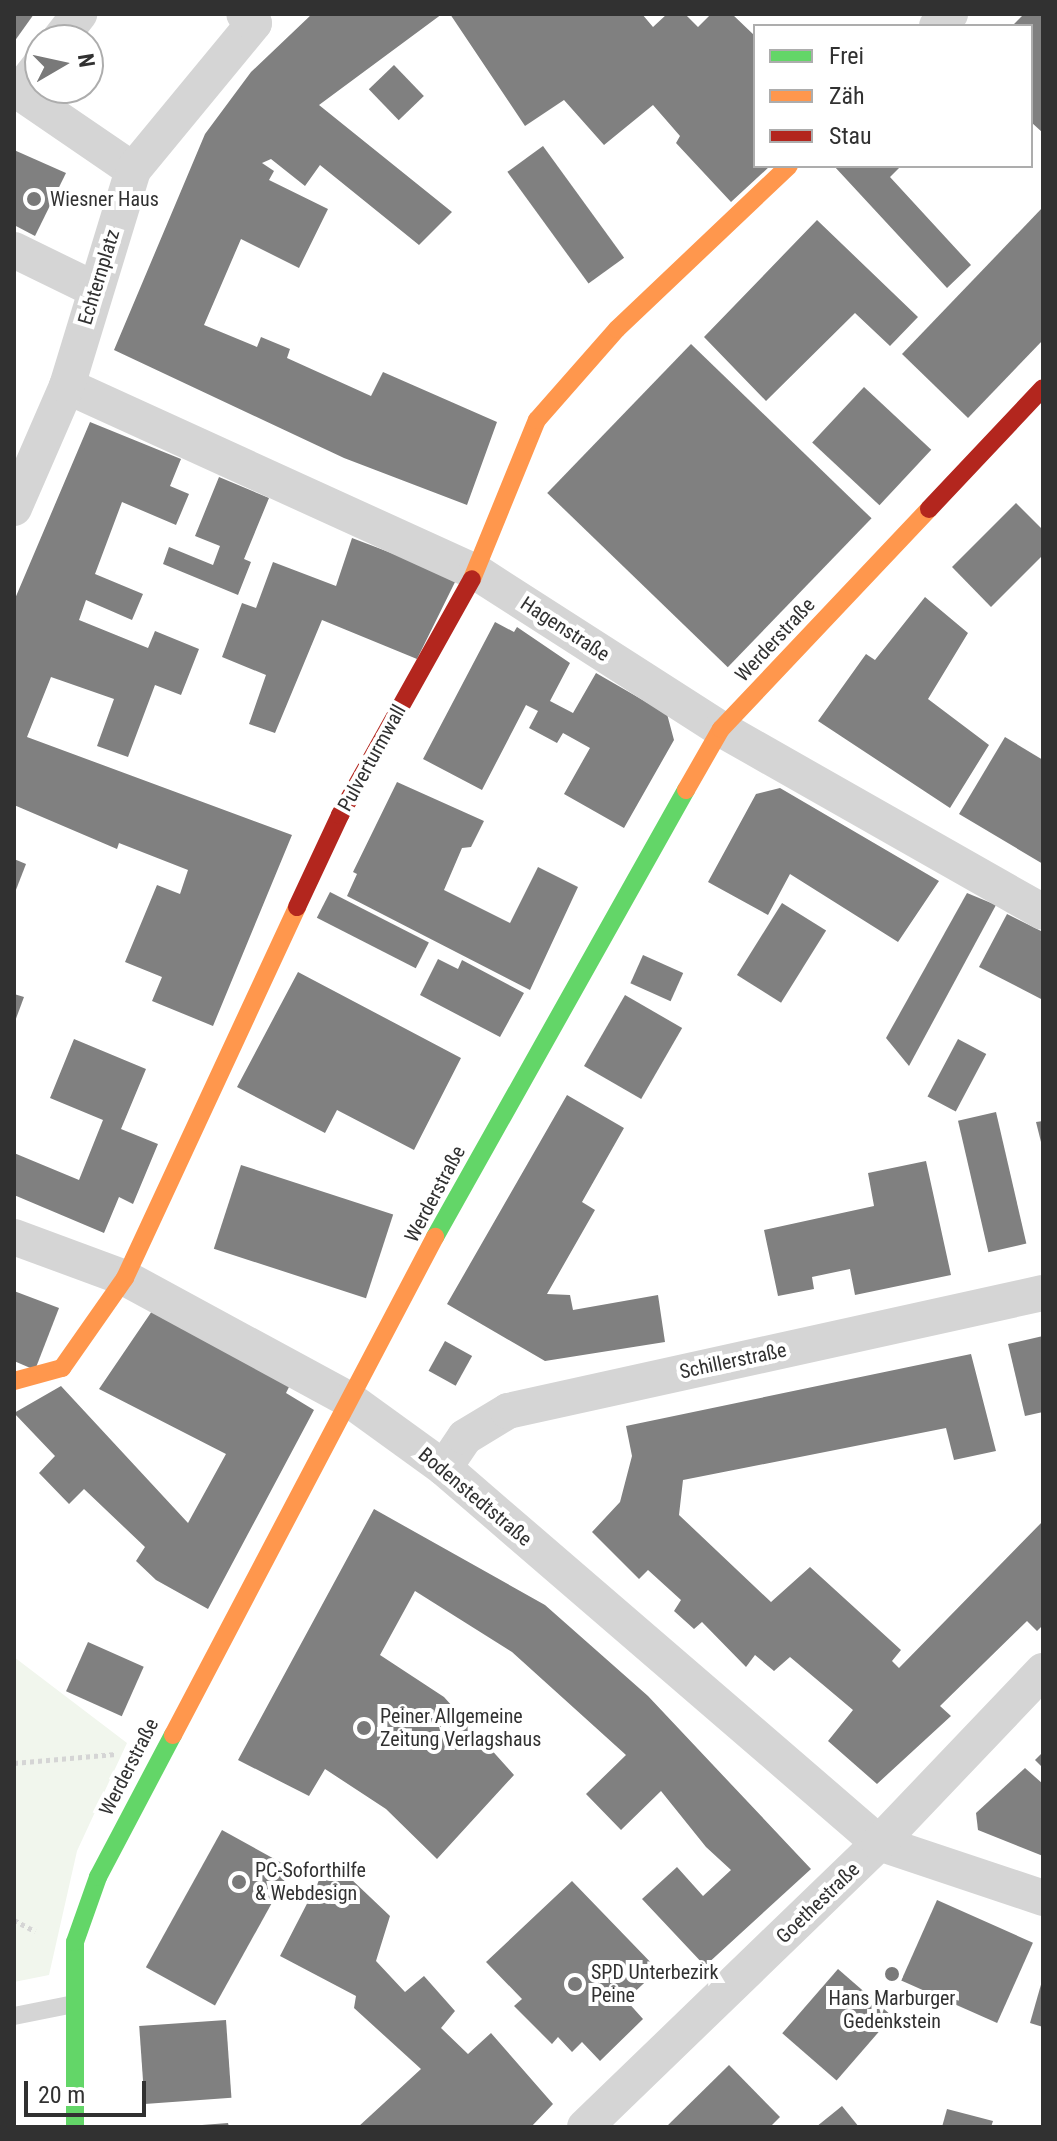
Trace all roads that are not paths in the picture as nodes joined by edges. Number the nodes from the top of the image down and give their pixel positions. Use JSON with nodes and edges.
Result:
{"nodes":[{"id":1,"x":256,"y":17,"type":"edge"},
{"id":2,"x":37,"y":104,"type":"edge"},
{"id":3,"x":787,"y":168,"type":"edge"},
{"id":4,"x":133,"y":170,"type":"junction"},
{"id":5,"x":14,"y":250,"type":"edge"},
{"id":6,"x":94,"y":289,"type":"junction"},
{"id":7,"x":67,"y":386,"type":"junction"},
{"id":8,"x":1043,"y":388,"type":"edge"},
{"id":9,"x":27,"y":440,"type":"edge"},
{"id":10,"x":14,"y":508,"type":"edge"},
{"id":11,"x":476,"y":572,"type":"junction"},
{"id":12,"x":721,"y":729,"type":"junction"},
{"id":13,"x":1043,"y":912,"type":"edge"},
{"id":14,"x":14,"y":1237,"type":"edge"},
{"id":15,"x":125,"y":1278,"type":"junction"},
{"id":16,"x":1043,"y":1293,"type":"edge"},
{"id":17,"x":14,"y":1381,"type":"edge"},
{"id":18,"x":350,"y":1400,"type":"junction"},
{"id":19,"x":444,"y":1468,"type":"junction"},
{"id":20,"x":1043,"y":1671,"type":"edge"},
{"id":21,"x":879,"y":1843,"type":"junction"},
{"id":22,"x":1043,"y":1898,"type":"edge"},
{"id":23,"x":69,"y":2005,"type":"junction"},
{"id":24,"x":14,"y":2016,"type":"edge"},
{"id":25,"x":75,"y":2127,"type":"edge"},
{"id":26,"x":585,"y":2127,"type":"edge"}],
"edges":[{"from":1,"to":4,"type":"street","name":"Echternplatz"},
{"from":2,"to":4,"type":"street"},
{"from":3,"to":11,"type":"street","name":"Pulverturmwall"},
{"from":4,"to":6,"type":"street","name":"Echternplatz"},
{"from":5,"to":6,"type":"street"},
{"from":6,"to":7,"type":"street","name":"Echternplatz"},
{"from":7,"to":9,"type":"street","name":"Echternplatz"},
{"from":7,"to":11,"type":"street","name":"Hagenstraße"},
{"from":8,"to":12,"type":"street","name":"Werderstraße"},
{"from":9,"to":10,"type":"street","name":"Echternplatz"},
{"from":11,"to":12,"type":"street","name":"Hagenstraße"},
{"from":11,"to":15,"type":"street","name":"Pulverturmwall"},
{"from":12,"to":13,"type":"street","name":"Hagenstraße"},
{"from":12,"to":18,"type":"street","name":"Werderstraße"},
{"from":14,"to":15,"type":"street","name":"Bodenstedtstraße"},
{"from":15,"to":17,"type":"street","name":"Pulverturmwall"},
{"from":15,"to":18,"type":"street","name":"Bodenstedtstraße"},
{"from":16,"to":19,"type":"street","name":"Schillerstraße"},
{"from":18,"to":19,"type":"street","name":"Bodenstedtstraße"},
{"from":18,"to":23,"type":"street","name":"Werderstraße"},
{"from":19,"to":21,"type":"street","name":"Bodenstedtstraße"},
{"from":20,"to":21,"type":"street","name":"Goethestraße"},
{"from":21,"to":22,"type":"street"},
{"from":21,"to":26,"type":"street","name":"Goethestraße"},
{"from":23,"to":24,"type":"lane"},
{"from":23,"to":25,"type":"street","name":"Werderstraße"}]}
